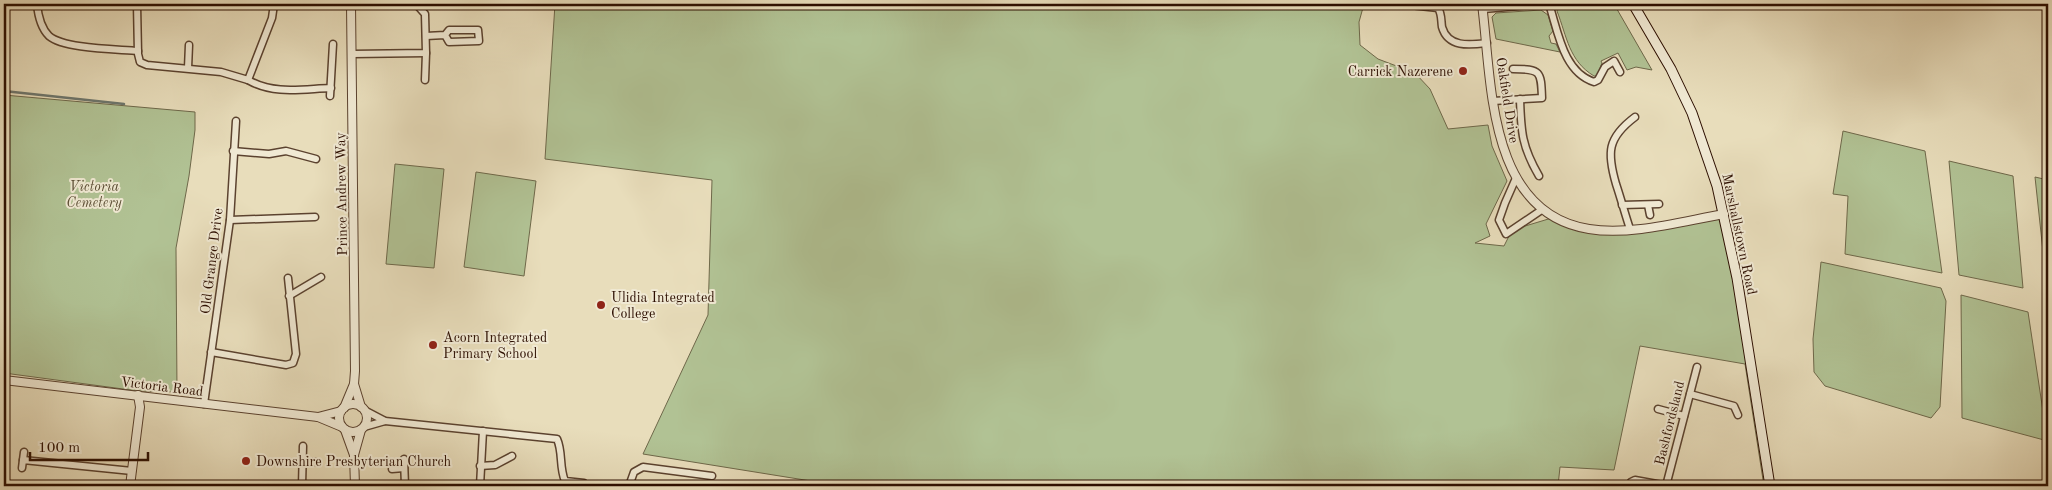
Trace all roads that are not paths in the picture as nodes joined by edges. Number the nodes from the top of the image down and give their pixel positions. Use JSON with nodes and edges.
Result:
{"nodes":[{"id":1,"x":36,"y":4,"type":"edge"},
{"id":2,"x":138,"y":4,"type":"edge"},
{"id":3,"x":274,"y":4,"type":"edge"},
{"id":4,"x":351,"y":4,"type":"edge"},
{"id":5,"x":416,"y":4,"type":"edge"},
{"id":6,"x":1545,"y":4,"type":"edge"},
{"id":7,"x":1549,"y":4,"type":"edge"},
{"id":8,"x":1633,"y":4,"type":"edge"},
{"id":9,"x":1410,"y":5,"type":"dead end"},
{"id":10,"x":1483,"y":6,"type":"edge"},
{"id":11,"x":445,"y":35,"type":"junction"},
{"id":12,"x":426,"y":36,"type":"junction"},
{"id":13,"x":1487,"y":43,"type":"junction"},
{"id":14,"x":333,"y":44,"type":"dead end"},
{"id":15,"x":189,"y":45,"type":"dead end"},
{"id":16,"x":138,"y":51,"type":"junction"},
{"id":17,"x":426,"y":53,"type":"junction"},
{"id":18,"x":352,"y":54,"type":"junction"},
{"id":19,"x":188,"y":68,"type":"junction"},
{"id":20,"x":1513,"y":69,"type":"dead end"},
{"id":21,"x":1620,"y":72,"type":"dead end"},
{"id":22,"x":248,"y":80,"type":"junction"},
{"id":23,"x":425,"y":80,"type":"dead end"},
{"id":24,"x":331,"y":88,"type":"junction"},
{"id":25,"x":330,"y":96,"type":"dead end"},
{"id":26,"x":1520,"y":99,"type":"junction"},
{"id":27,"x":1493,"y":101,"type":"junction"},
{"id":28,"x":1635,"y":117,"type":"dead end"},
{"id":29,"x":236,"y":121,"type":"dead end"},
{"id":30,"x":233,"y":151,"type":"junction"},
{"id":31,"x":316,"y":159,"type":"dead end"},
{"id":32,"x":1539,"y":176,"type":"dead end"},
{"id":33,"x":1516,"y":178,"type":"junction"},
{"id":34,"x":1648,"y":204,"type":"junction"},
{"id":35,"x":1659,"y":204,"type":"dead end"},
{"id":36,"x":1622,"y":205,"type":"junction"},
{"id":37,"x":1543,"y":210,"type":"junction"},
{"id":38,"x":1724,"y":214,"type":"junction"},
{"id":39,"x":1650,"y":215,"type":"dead end"},
{"id":40,"x":315,"y":217,"type":"dead end"},
{"id":41,"x":230,"y":220,"type":"junction"},
{"id":42,"x":1630,"y":229,"type":"junction"},
{"id":43,"x":321,"y":277,"type":"dead end"},
{"id":44,"x":288,"y":278,"type":"dead end"},
{"id":45,"x":289,"y":296,"type":"junction"},
{"id":46,"x":211,"y":352,"type":"junction"},
{"id":47,"x":1697,"y":367,"type":"dead end"},
{"id":48,"x":4,"y":380,"type":"edge"},
{"id":49,"x":354,"y":384,"type":"junction"},
{"id":50,"x":1690,"y":394,"type":"junction"},
{"id":51,"x":138,"y":395,"type":"junction"},
{"id":52,"x":204,"y":404,"type":"junction"},
{"id":53,"x":343,"y":409,"type":"junction"},
{"id":54,"x":363,"y":409,"type":"junction"},
{"id":55,"x":1658,"y":409,"type":"dead end"},
{"id":56,"x":1738,"y":415,"type":"dead end"},
{"id":57,"x":1684,"y":416,"type":"junction"},
{"id":58,"x":318,"y":417,"type":"junction"},
{"id":59,"x":385,"y":421,"type":"junction"},
{"id":60,"x":344,"y":428,"type":"junction"},
{"id":61,"x":362,"y":428,"type":"junction"},
{"id":62,"x":483,"y":431,"type":"junction"},
{"id":63,"x":303,"y":446,"type":"dead end"},
{"id":64,"x":24,"y":452,"type":"dead end"},
{"id":65,"x":354,"y":455,"type":"junction"},
{"id":66,"x":512,"y":456,"type":"dead end"},
{"id":67,"x":404,"y":459,"type":"dead end"},
{"id":68,"x":23,"y":460,"type":"junction"},
{"id":69,"x":302,"y":461,"type":"junction"},
{"id":70,"x":314,"y":462,"type":"dead end"},
{"id":71,"x":480,"y":466,"type":"junction"},
{"id":72,"x":22,"y":468,"type":"dead end"},
{"id":73,"x":404,"y":468,"type":"junction"},
{"id":74,"x":392,"y":469,"type":"dead end"},
{"id":75,"x":132,"y":471,"type":"junction"},
{"id":76,"x":712,"y":476,"type":"dead end"},
{"id":77,"x":584,"y":483,"type":"dead end"},
{"id":78,"x":130,"y":486,"type":"edge"},
{"id":79,"x":302,"y":486,"type":"edge"},
{"id":80,"x":355,"y":486,"type":"edge"},
{"id":81,"x":405,"y":486,"type":"edge"},
{"id":82,"x":480,"y":486,"type":"edge"},
{"id":83,"x":629,"y":486,"type":"edge"},
{"id":84,"x":1628,"y":486,"type":"edge"},
{"id":85,"x":1667,"y":486,"type":"edge"},
{"id":86,"x":1770,"y":486,"type":"edge"}],
"edges":[{"from":1,"to":16,"type":"street"},
{"from":2,"to":16,"type":"street"},
{"from":3,"to":22,"type":"street"},
{"from":4,"to":18,"type":"street","name":"Prince Andrew Way"},
{"from":5,"to":12,"type":"street"},
{"from":6,"to":10,"type":"street"},
{"from":7,"to":21,"type":"street"},
{"from":8,"to":38,"type":"main road","name":"Marshallstown Road"},
{"from":9,"to":13,"type":"street"},
{"from":10,"to":13,"type":"street","name":"Oakfield Drive"},
{"from":11,"to":11,"type":"street"},
{"from":11,"to":12,"type":"street"},
{"from":12,"to":17,"type":"street"},
{"from":13,"to":27,"type":"street","name":"Oakfield Drive"},
{"from":14,"to":24,"type":"street"},
{"from":15,"to":19,"type":"street"},
{"from":16,"to":19,"type":"street"},
{"from":17,"to":18,"type":"street"},
{"from":17,"to":23,"type":"street"},
{"from":18,"to":49,"type":"street","name":"Prince Andrew Way"},
{"from":19,"to":22,"type":"street"},
{"from":20,"to":26,"type":"street"},
{"from":22,"to":24,"type":"street"},
{"from":24,"to":25,"type":"street"},
{"from":26,"to":27,"type":"street"},
{"from":26,"to":32,"type":"street"},
{"from":27,"to":33,"type":"street","name":"Oakfield Drive"},
{"from":28,"to":36,"type":"street"},
{"from":29,"to":30,"type":"street","name":"Old Grange Drive"},
{"from":30,"to":31,"type":"street"},
{"from":30,"to":41,"type":"street","name":"Old Grange Drive"},
{"from":33,"to":37,"type":"street","name":"Oakfield Drive"},
{"from":33,"to":37,"type":"street"},
{"from":34,"to":35,"type":"street"},
{"from":34,"to":36,"type":"street"},
{"from":34,"to":39,"type":"street"},
{"from":36,"to":42,"type":"street"},
{"from":37,"to":42,"type":"street","name":"Oakfield Drive"},
{"from":38,"to":42,"type":"street","name":"Oakfield Drive"},
{"from":38,"to":86,"type":"main road","name":"Marshallstown Road"},
{"from":40,"to":41,"type":"street"},
{"from":41,"to":46,"type":"street","name":"Old Grange Drive"},
{"from":43,"to":45,"type":"street"},
{"from":44,"to":45,"type":"street"},
{"from":45,"to":46,"type":"street"},
{"from":46,"to":52,"type":"street","name":"Old Grange Drive"},
{"from":47,"to":50,"type":"street","name":"Bashfordsland"},
{"from":48,"to":51,"type":"street","name":"Victoria Road"},
{"from":49,"to":53,"type":"street","name":"Prince Andrew Way"},
{"from":49,"to":54,"type":"street","name":"Prince Andrew Way"},
{"from":50,"to":56,"type":"street"},
{"from":50,"to":57,"type":"street","name":"Bashfordsland"},
{"from":51,"to":52,"type":"street","name":"Victoria Road"},
{"from":51,"to":75,"type":"street"},
{"from":52,"to":58,"type":"street","name":"Victoria Road"},
{"from":53,"to":54,"type":"street"},
{"from":53,"to":58,"type":"street","name":"Victoria Road"},
{"from":53,"to":60,"type":"street"},
{"from":54,"to":59,"type":"street"},
{"from":54,"to":61,"type":"street"},
{"from":55,"to":57,"type":"street"},
{"from":57,"to":85,"type":"street","name":"Bashfordsland"},
{"from":58,"to":60,"type":"street","name":"Victoria Road"},
{"from":59,"to":61,"type":"street"},
{"from":59,"to":62,"type":"street"},
{"from":60,"to":61,"type":"street"},
{"from":60,"to":65,"type":"street"},
{"from":61,"to":65,"type":"street"},
{"from":62,"to":71,"type":"street"},
{"from":62,"to":77,"type":"street"},
{"from":63,"to":69,"type":"street"},
{"from":64,"to":68,"type":"street"},
{"from":65,"to":80,"type":"street"},
{"from":66,"to":71,"type":"street"},
{"from":67,"to":73,"type":"street"},
{"from":68,"to":72,"type":"street"},
{"from":68,"to":75,"type":"street"},
{"from":69,"to":70,"type":"street"},
{"from":69,"to":79,"type":"street"},
{"from":71,"to":82,"type":"street"},
{"from":73,"to":74,"type":"street"},
{"from":73,"to":81,"type":"street"},
{"from":75,"to":78,"type":"street"},
{"from":76,"to":83,"type":"street"},
{"from":84,"to":85,"type":"street","name":"Bashfordsland"}]}
